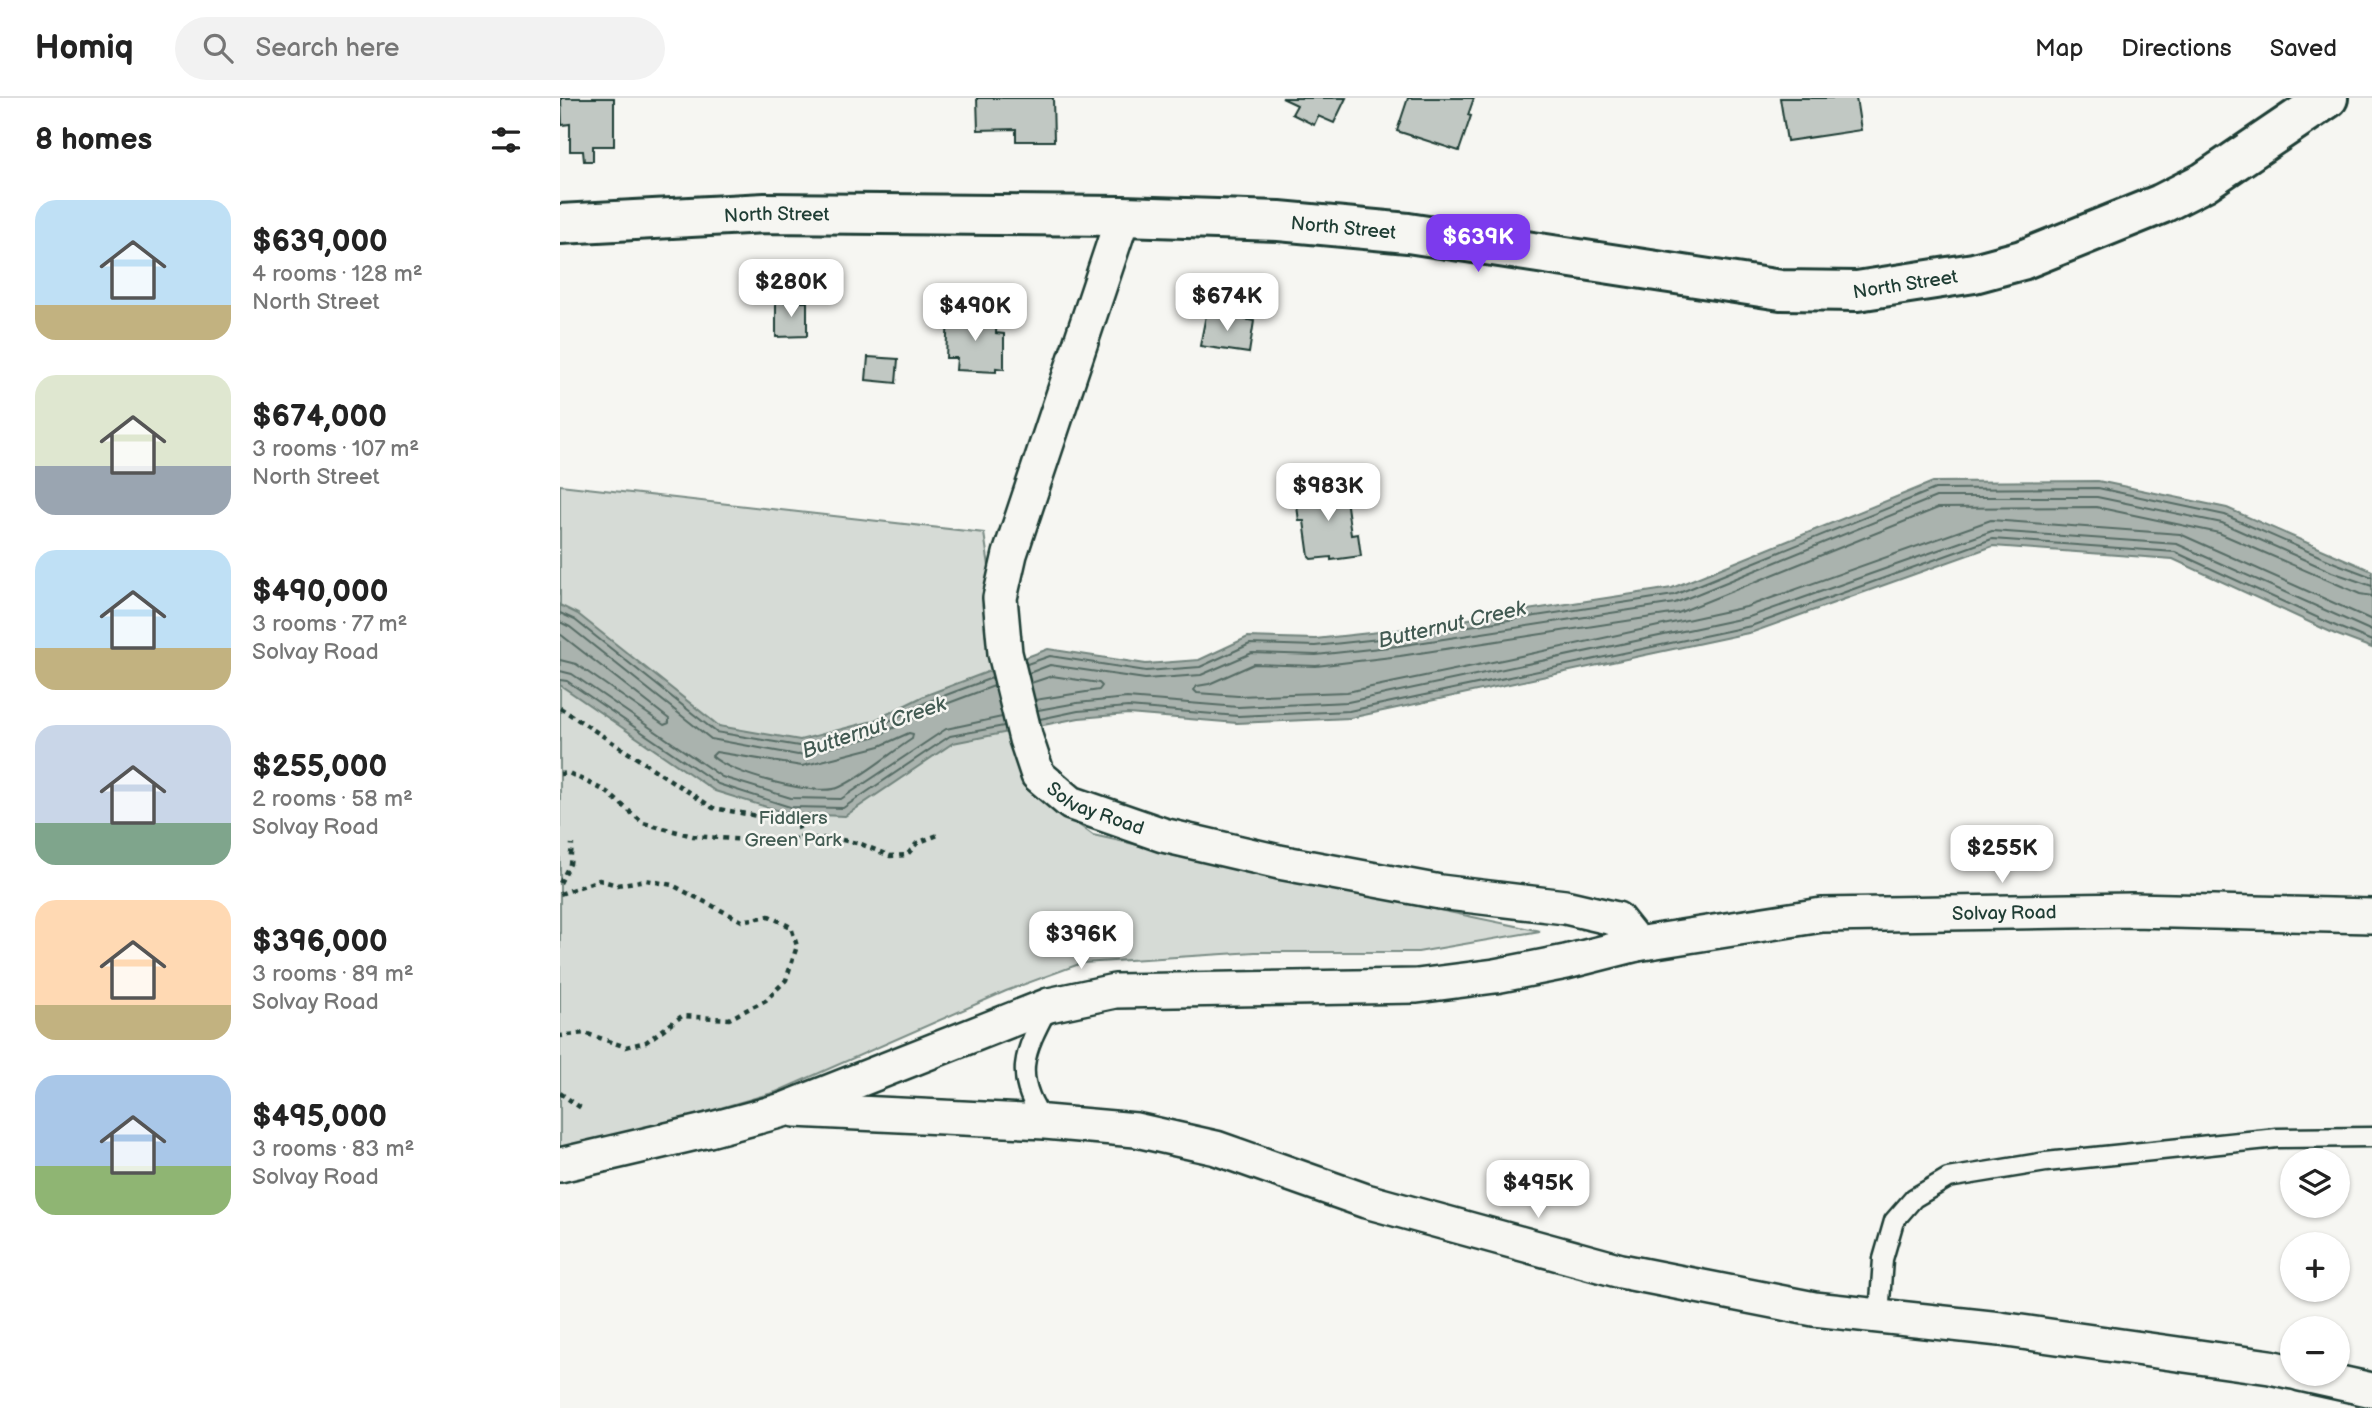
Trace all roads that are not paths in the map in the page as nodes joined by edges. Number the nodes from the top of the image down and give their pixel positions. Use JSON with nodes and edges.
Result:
{"nodes":[{"id":1,"x":2328,"y":98,"type":"edge"},
{"id":2,"x":1123,"y":216,"type":"junction"},
{"id":3,"x":560,"y":224,"type":"edge"},
{"id":4,"x":2372,"y":916,"type":"edge"},
{"id":5,"x":1637,"y":944,"type":"junction"},
{"id":6,"x":1049,"y":1005,"type":"junction"},
{"id":7,"x":783,"y":1110,"type":"junction"},
{"id":8,"x":1045,"y":1122,"type":"junction"},
{"id":9,"x":2372,"y":1137,"type":"edge"},
{"id":10,"x":560,"y":1166,"type":"edge"},
{"id":11,"x":1880,"y":1316,"type":"junction"},
{"id":12,"x":2280,"y":1369,"type":"edge"},
{"id":13,"x":2350,"y":1385,"type":"edge"},
{"id":14,"x":2372,"y":1390,"type":"edge"}],
"edges":[{"from":1,"to":2,"type":"street","name":"North Street"},
{"from":2,"to":3,"type":"street","name":"North Street"},
{"from":2,"to":5,"type":"street","name":"Solvay Road"},
{"from":4,"to":5,"type":"street","name":"Solvay Road"},
{"from":5,"to":6,"type":"street","name":"Solvay Road"},
{"from":6,"to":7,"type":"street","name":"Solvay Road"},
{"from":6,"to":8,"type":"lane"},
{"from":7,"to":8,"type":"street"},
{"from":7,"to":10,"type":"street","name":"Solvay Road"},
{"from":8,"to":11,"type":"street"},
{"from":9,"to":11,"type":"lane"},
{"from":11,"to":12,"type":"street"},
{"from":13,"to":14,"type":"street"}]}
